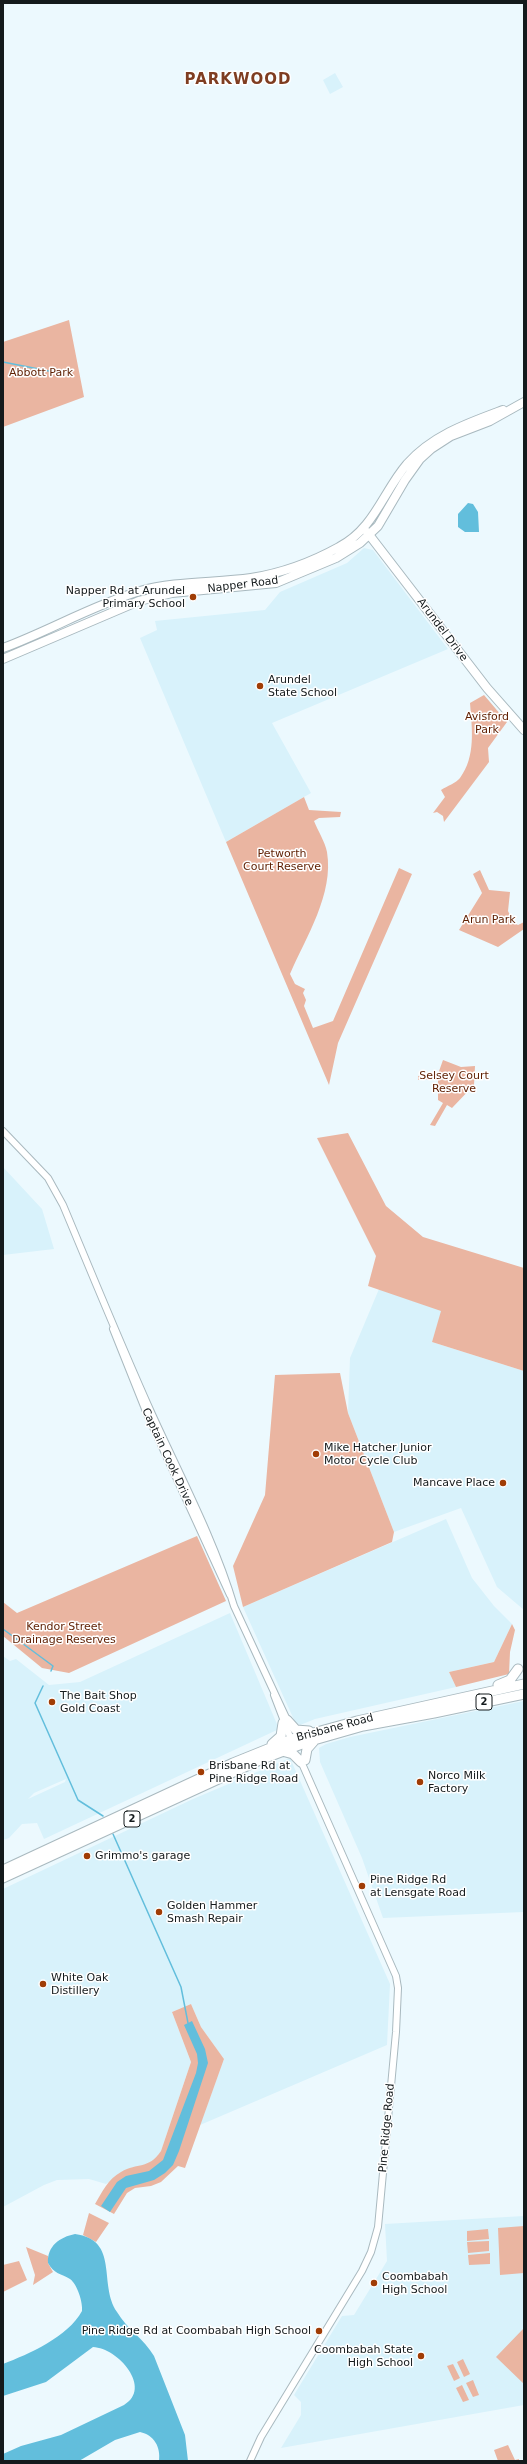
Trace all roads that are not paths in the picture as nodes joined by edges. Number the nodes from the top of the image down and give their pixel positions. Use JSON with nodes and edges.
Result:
{"nodes":[{"id":1,"x":524,"y":396,"type":"edge"},
{"id":2,"x":524,"y":402,"type":"edge"},
{"id":3,"x":363,"y":528,"type":"junction"},
{"id":4,"x":369,"y":535,"type":"junction"},
{"id":5,"x":3,"y":648,"type":"edge"},
{"id":6,"x":3,"y":659,"type":"edge"},
{"id":7,"x":524,"y":730,"type":"edge"},
{"id":8,"x":3,"y":1131,"type":"edge"},
{"id":9,"x":518,"y":1669,"type":"dead end"},
{"id":10,"x":524,"y":1684,"type":"edge"},
{"id":11,"x":524,"y":1694,"type":"edge"},
{"id":12,"x":462,"y":1697,"type":"junction"},
{"id":13,"x":285,"y":1721,"type":"junction"},
{"id":14,"x":317,"y":1734,"type":"junction"},
{"id":15,"x":295,"y":1742,"type":"junction"},
{"id":16,"x":261,"y":1751,"type":"junction"},
{"id":17,"x":282,"y":1751,"type":"junction"},
{"id":18,"x":303,"y":1761,"type":"junction"},
{"id":19,"x":3,"y":1870,"type":"edge"},
{"id":20,"x":3,"y":1878,"type":"edge"},
{"id":21,"x":250,"y":2461,"type":"edge"}],
"edges":[{"from":1,"to":3,"type":"main road","name":"Napper Road"},
{"from":2,"to":4,"type":"main road","name":"Napper Road"},
{"from":3,"to":4,"type":"main road","name":"Arundel Drive"},
{"from":3,"to":5,"type":"main road","name":"Napper Road"},
{"from":4,"to":6,"type":"main road","name":"Napper Road"},
{"from":4,"to":7,"type":"main road","name":"Arundel Drive"},
{"from":8,"to":13,"type":"street","name":"Captain Cook Drive"},
{"from":9,"to":12,"type":"highway"},
{"from":10,"to":12,"type":"highway","name":"Brisbane Road","number":"2"},
{"from":11,"to":14,"type":"highway","name":"Brisbane Road","number":"2"},
{"from":12,"to":14,"type":"highway","name":"Brisbane Road","number":"2"},
{"from":13,"to":14,"type":"highway"},
{"from":13,"to":15,"type":"street","name":"Captain Cook Drive"},
{"from":13,"to":16,"type":"highway"},
{"from":14,"to":15,"type":"highway","name":"Brisbane Road","number":"2"},
{"from":14,"to":18,"type":"highway"},
{"from":15,"to":16,"type":"highway","name":"Brisbane Road","number":"2"},
{"from":15,"to":17,"type":"highway","name":"Brisbane Road","number":"2"},
{"from":15,"to":18,"type":"street","name":"Pine Ridge Road"},
{"from":16,"to":19,"type":"highway","name":"Brisbane Road","number":"2"},
{"from":17,"to":18,"type":"highway"},
{"from":17,"to":20,"type":"highway","name":"Brisbane Road","number":"2"},
{"from":18,"to":21,"type":"street","name":"Pine Ridge Road"}]}
